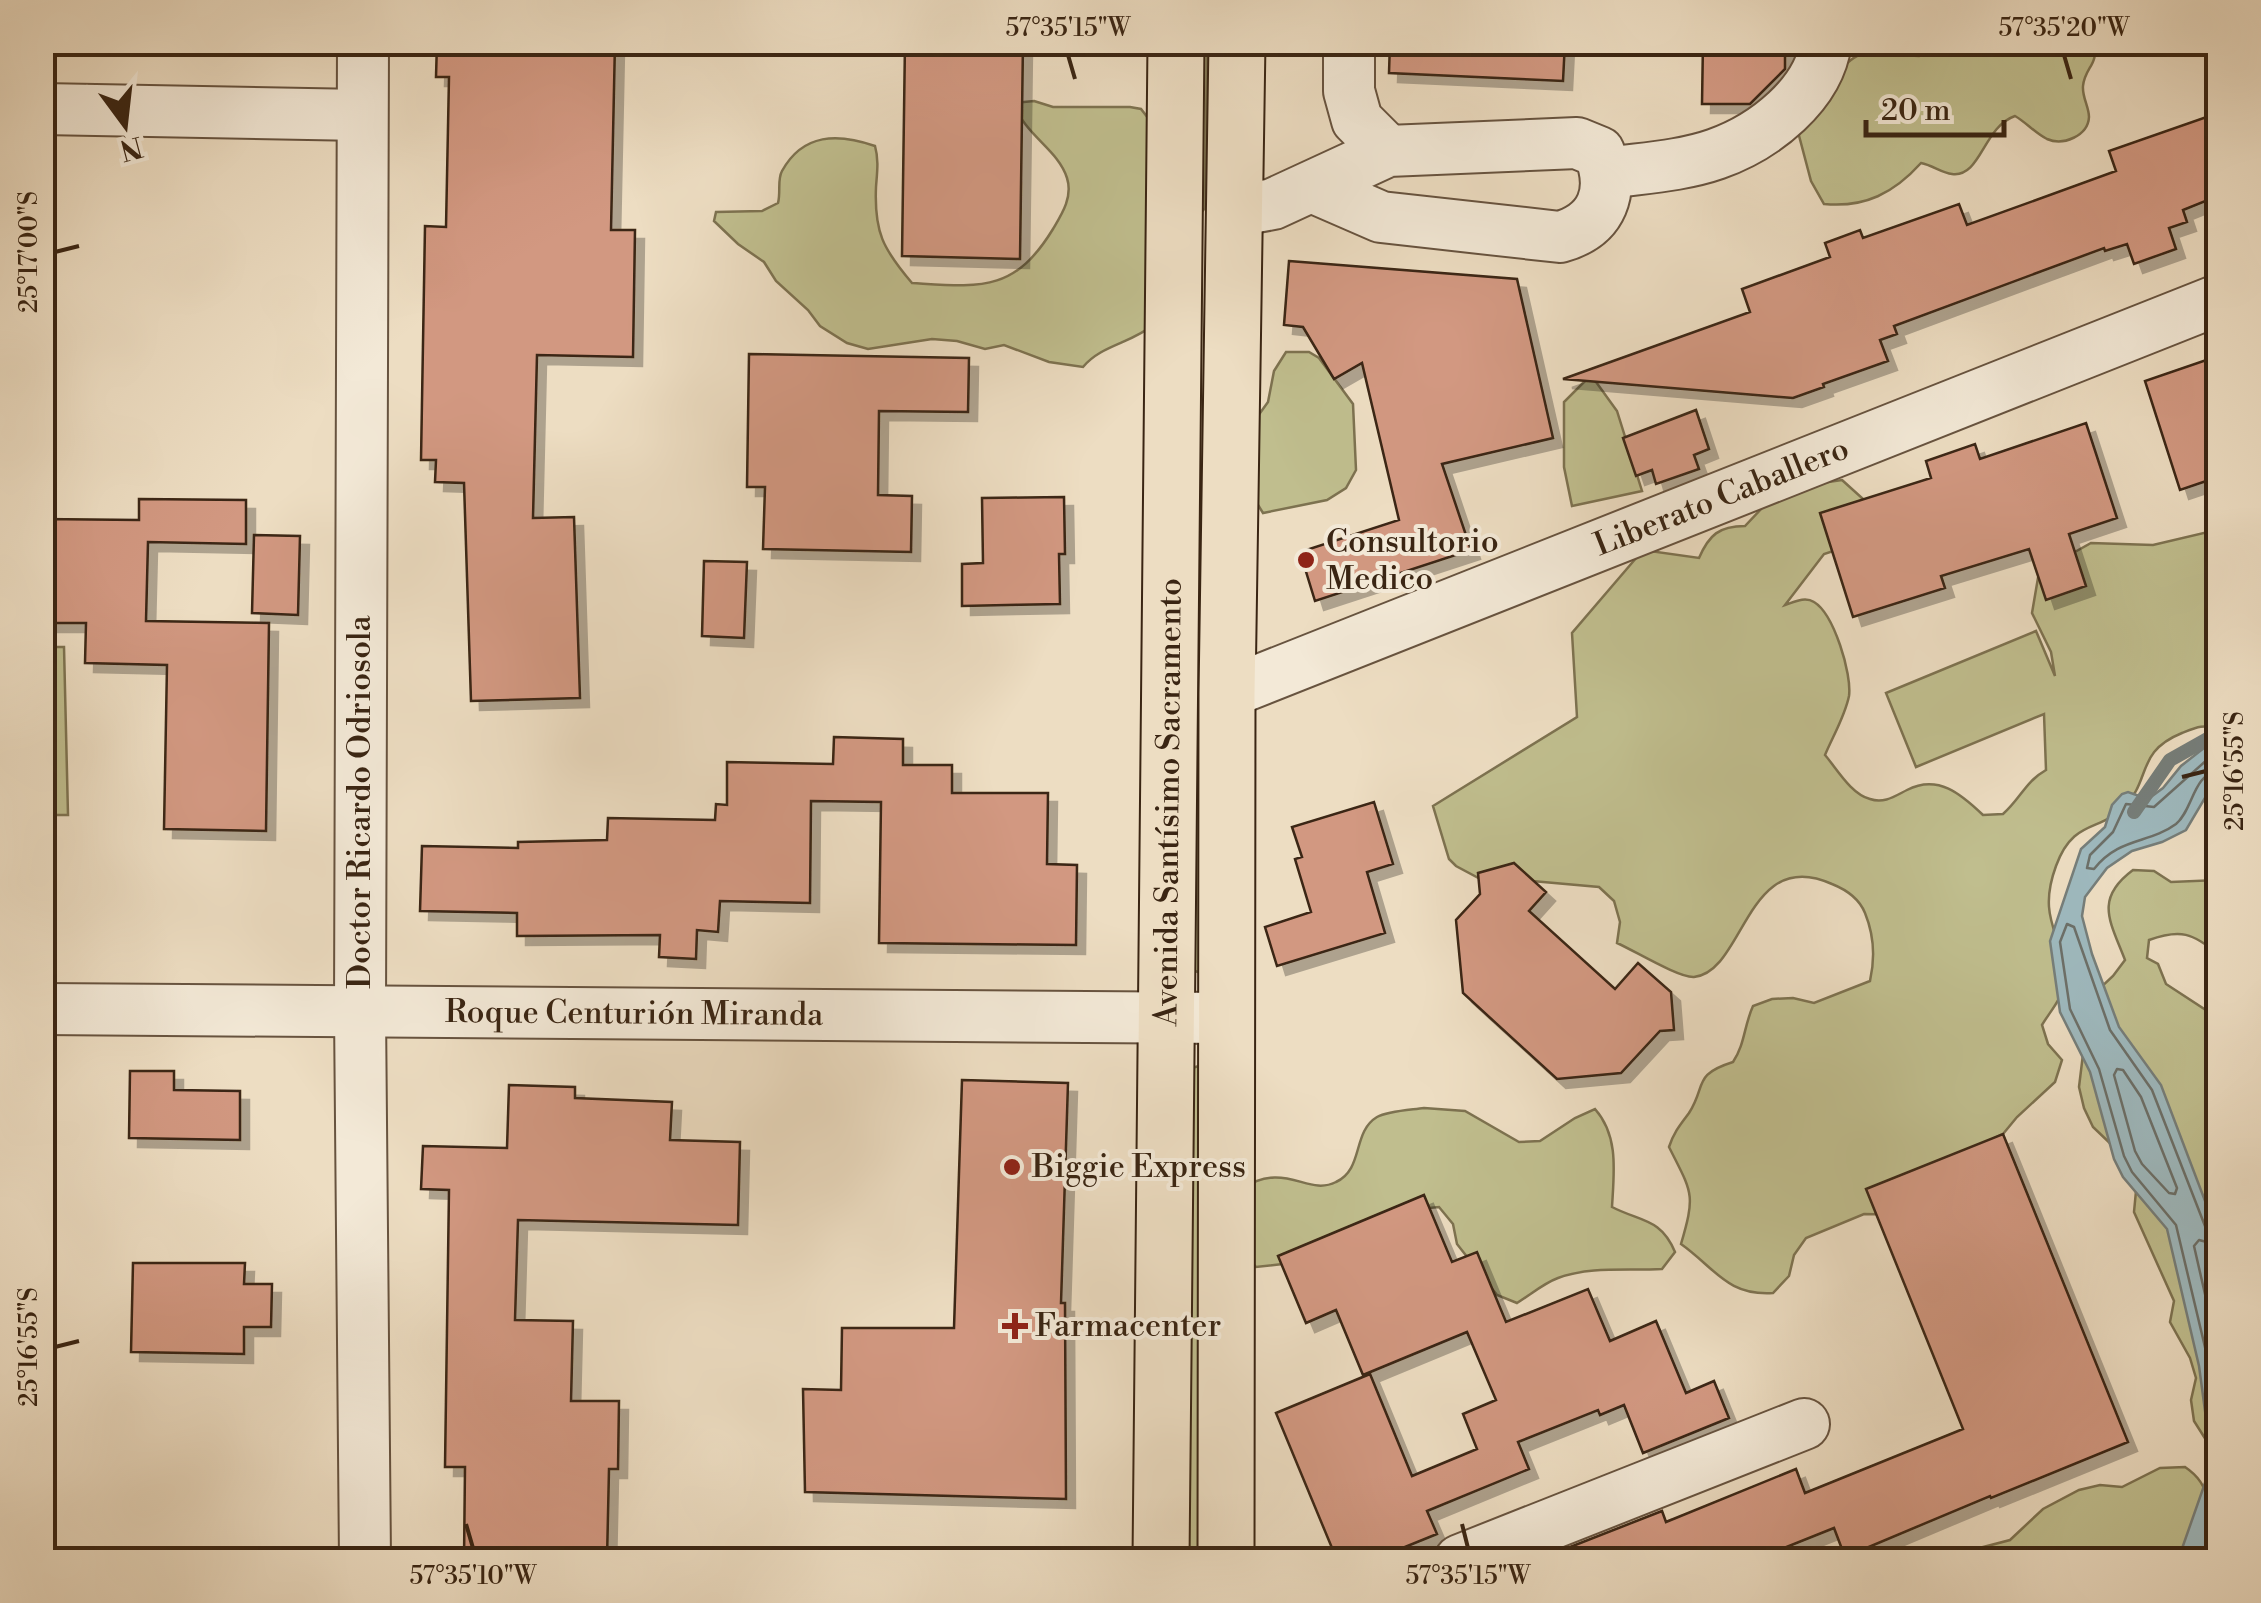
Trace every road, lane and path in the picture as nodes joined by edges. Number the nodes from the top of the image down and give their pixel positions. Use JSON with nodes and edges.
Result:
{"nodes":[{"id":1,"x":363,"y":42,"type":"edge"},
{"id":2,"x":1176,"y":42,"type":"edge"},
{"id":3,"x":1237,"y":42,"type":"edge"},
{"id":4,"x":1348,"y":42,"type":"edge"},
{"id":5,"x":1826,"y":42,"type":"edge"},
{"id":6,"x":42,"y":109,"type":"edge"},
{"id":7,"x":362,"y":115,"type":"junction"},
{"id":8,"x":1388,"y":150,"type":"junction"},
{"id":9,"x":1608,"y":173,"type":"junction"},
{"id":10,"x":1312,"y":187,"type":"junction"},
{"id":11,"x":1235,"y":211,"type":"junction"},
{"id":12,"x":1174,"y":220,"type":"junction"},
{"id":13,"x":2218,"y":300,"type":"edge"},
{"id":14,"x":1227,"y":694,"type":"junction"},
{"id":15,"x":42,"y":1009,"type":"edge"},
{"id":16,"x":360,"y":1012,"type":"junction"},
{"id":17,"x":1227,"y":1018,"type":"junction"},
{"id":18,"x":1166,"y":1020,"type":"junction"},
{"id":19,"x":1804,"y":1424,"type":"dead end"},
{"id":20,"x":365,"y":1560,"type":"edge"},
{"id":21,"x":1161,"y":1560,"type":"edge"},
{"id":22,"x":1226,"y":1560,"type":"edge"},
{"id":23,"x":1460,"y":1560,"type":"edge"}],
"edges":[{"from":1,"to":7,"type":"street","name":"Doctor Ricardo Odriosola"},
{"from":2,"to":12,"type":"main road","name":"Avenida Santísimo Sacramento"},
{"from":3,"to":11,"type":"main road","name":"Avenida Santísimo Sacramento"},
{"from":4,"to":8,"type":"street"},
{"from":5,"to":9,"type":"street"},
{"from":6,"to":7,"type":"street"},
{"from":7,"to":16,"type":"street","name":"Doctor Ricardo Odriosola"},
{"from":8,"to":9,"type":"street"},
{"from":8,"to":10,"type":"street"},
{"from":9,"to":10,"type":"street"},
{"from":10,"to":11,"type":"street"},
{"from":11,"to":12,"type":"main road"},
{"from":11,"to":14,"type":"main road","name":"Avenida Santísimo Sacramento"},
{"from":12,"to":18,"type":"main road","name":"Avenida Santísimo Sacramento"},
{"from":13,"to":14,"type":"street","name":"Liberato Caballero"},
{"from":14,"to":17,"type":"main road","name":"Avenida Santísimo Sacramento"},
{"from":15,"to":16,"type":"street","name":"Roque Centurión Miranda"},
{"from":16,"to":18,"type":"street","name":"Roque Centurión Miranda"},
{"from":16,"to":20,"type":"street","name":"Doctor Ricardo Odriosola"},
{"from":17,"to":18,"type":"street","name":"Roque Centurión Miranda"},
{"from":17,"to":22,"type":"main road","name":"Avenida Santísimo Sacramento"},
{"from":18,"to":21,"type":"main road","name":"Avenida Santísimo Sacramento"},
{"from":19,"to":23,"type":"street"}]}
